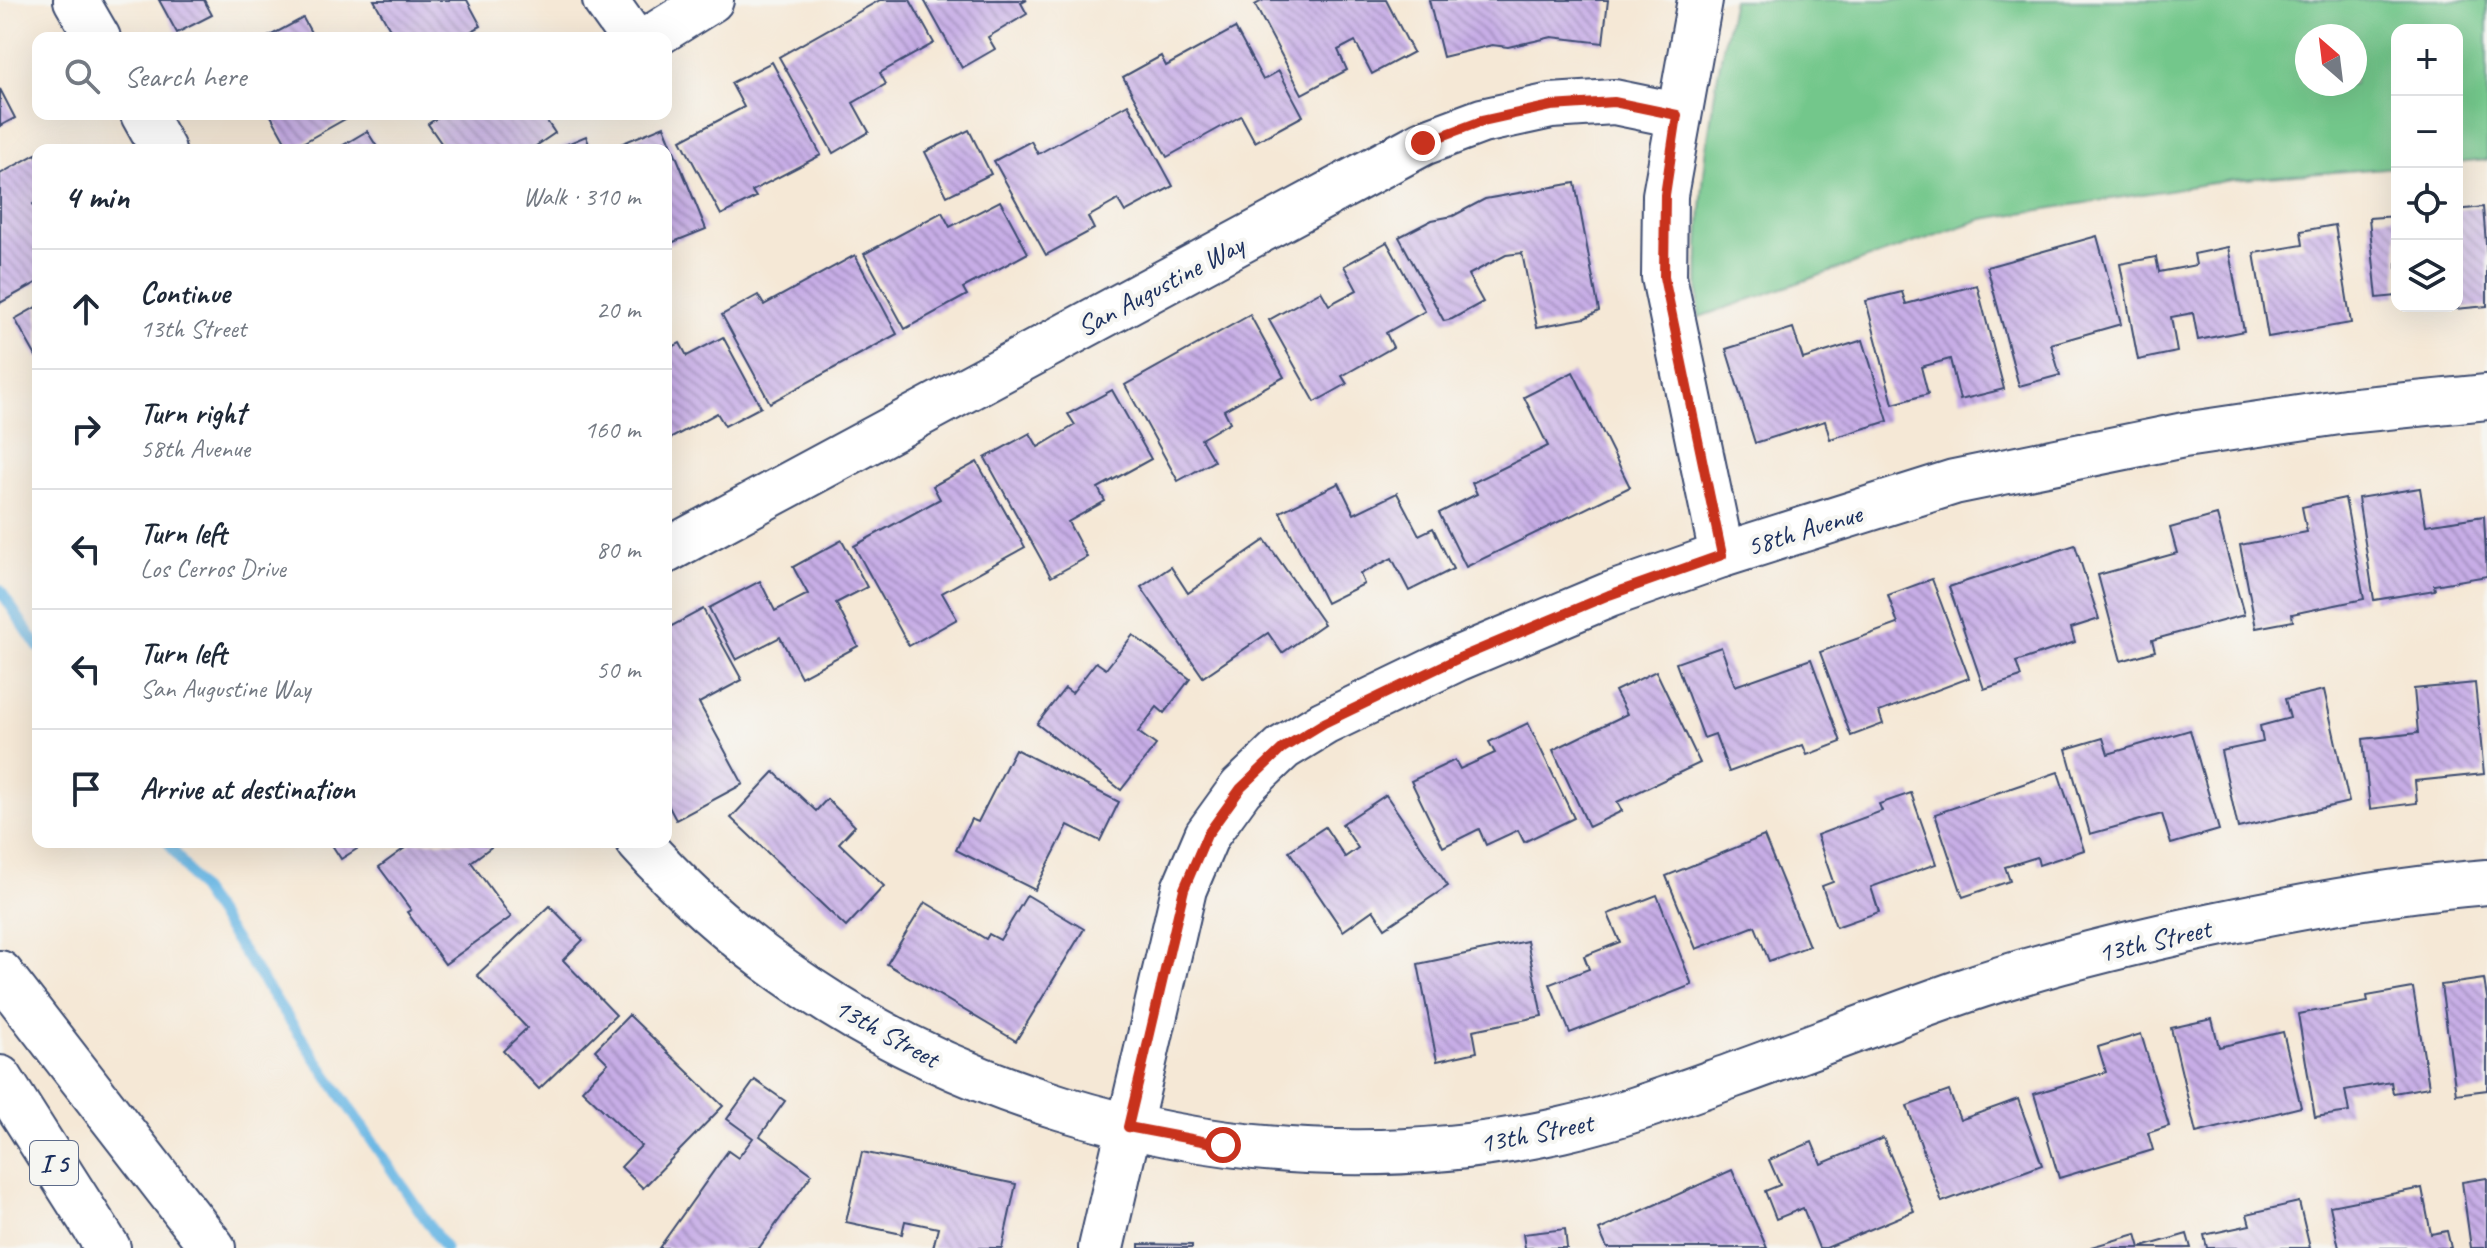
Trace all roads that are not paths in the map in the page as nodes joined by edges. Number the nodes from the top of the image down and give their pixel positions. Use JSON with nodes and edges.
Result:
{"nodes":[{"id":1,"x":76,"y":0,"type":"edge"},
{"id":2,"x":605,"y":0,"type":"edge"},
{"id":3,"x":711,"y":0,"type":"edge"},
{"id":4,"x":1700,"y":0,"type":"edge"},
{"id":5,"x":95,"y":32,"type":"edge"},
{"id":6,"x":628,"y":32,"type":"edge"},
{"id":7,"x":660,"y":32,"type":"edge"},
{"id":8,"x":1677,"y":115,"type":"junction"},
{"id":9,"x":146,"y":120,"type":"edge"},
{"id":10,"x":160,"y":144,"type":"edge"},
{"id":11,"x":2487,"y":397,"type":"edge"},
{"id":12,"x":672,"y":548,"type":"edge"},
{"id":13,"x":1722,"y":555,"type":"junction"},
{"id":14,"x":644,"y":848,"type":"edge"},
{"id":15,"x":2487,"y":882,"type":"edge"},
{"id":16,"x":0,"y":973,"type":"edge"},
{"id":17,"x":0,"y":1078,"type":"edge"},
{"id":18,"x":1128,"y":1127,"type":"junction"},
{"id":19,"x":108,"y":1248,"type":"edge"},
{"id":20,"x":213,"y":1248,"type":"edge"},
{"id":21,"x":1101,"y":1248,"type":"edge"}],
"edges":[{"from":1,"to":5,"type":"main road"},
{"from":2,"to":6,"type":"main road"},
{"from":3,"to":7,"type":"main road"},
{"from":4,"to":8,"type":"main road"},
{"from":8,"to":12,"type":"main road","name":"San Augustine Way"},
{"from":8,"to":13,"type":"main road"},
{"from":9,"to":10,"type":"main road"},
{"from":11,"to":13,"type":"main road","name":"58th Avenue"},
{"from":13,"to":18,"type":"main road","name":"58th Avenue"},
{"from":14,"to":18,"type":"main road","name":"13th Street"},
{"from":15,"to":18,"type":"main road","name":"13th Street"},
{"from":16,"to":20,"type":"main road"},
{"from":17,"to":19,"type":"main road","number":"I 5"},
{"from":18,"to":21,"type":"main road","name":"58th Avenue"}]}
